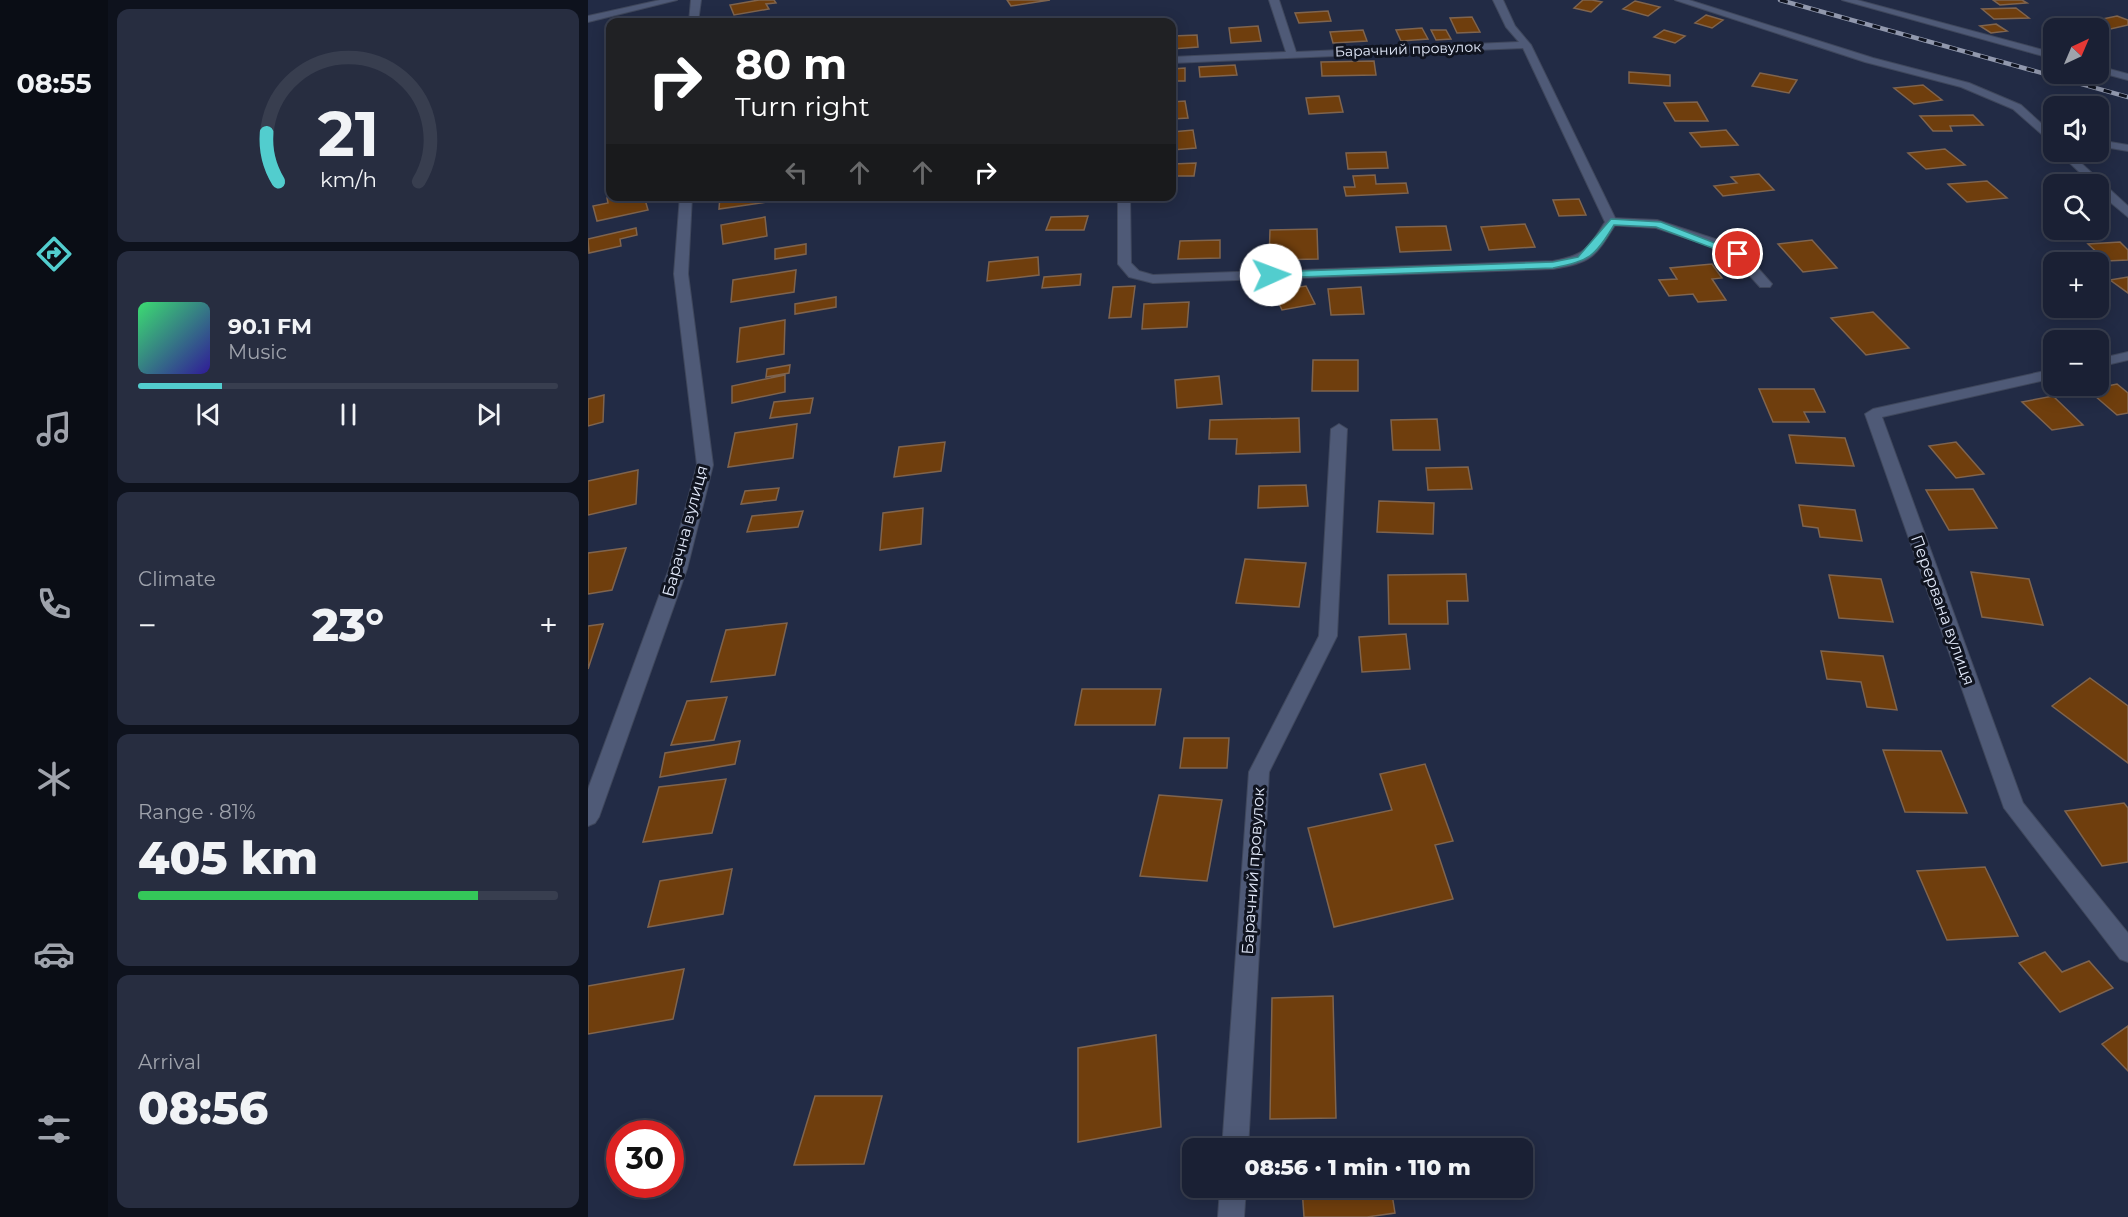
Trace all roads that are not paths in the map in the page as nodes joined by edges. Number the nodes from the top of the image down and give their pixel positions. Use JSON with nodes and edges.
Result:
{"nodes":[{"id":1,"x":672,"y":0,"type":"edge"},
{"id":2,"x":696,"y":0,"type":"edge"},
{"id":3,"x":1274,"y":0,"type":"edge"},
{"id":4,"x":1498,"y":0,"type":"edge"},
{"id":5,"x":1680,"y":0,"type":"edge"},
{"id":6,"x":1847,"y":0,"type":"edge"},
{"id":7,"x":694,"y":18,"type":"edge"},
{"id":8,"x":588,"y":19,"type":"edge"},
{"id":9,"x":1526,"y":45,"type":"junction"},
{"id":10,"x":1291,"y":53,"type":"junction"},
{"id":11,"x":2043,"y":53,"type":"edge"},
{"id":12,"x":1176,"y":60,"type":"edge"},
{"id":13,"x":2109,"y":72,"type":"edge"},
{"id":14,"x":2128,"y":77,"type":"edge"},
{"id":15,"x":2043,"y":131,"type":"edge"},
{"id":16,"x":2109,"y":145,"type":"edge"},
{"id":17,"x":2128,"y":148,"type":"edge"},
{"id":18,"x":2074,"y":162,"type":"edge"},
{"id":19,"x":2086,"y":174,"type":"edge"},
{"id":20,"x":2109,"y":195,"type":"edge"},
{"id":21,"x":686,"y":201,"type":"edge"},
{"id":22,"x":1124,"y":201,"type":"edge"},
{"id":23,"x":2128,"y":213,"type":"edge"},
{"id":24,"x":1611,"y":222,"type":"junction"},
{"id":25,"x":1765,"y":284,"type":"dead end"},
{"id":26,"x":2128,"y":356,"type":"edge"},
{"id":27,"x":2109,"y":360,"type":"edge"},
{"id":28,"x":2043,"y":375,"type":"edge"},
{"id":29,"x":1339,"y":429,"type":"dead end"},
{"id":30,"x":588,"y":817,"type":"edge"},
{"id":31,"x":2128,"y":951,"type":"edge"},
{"id":32,"x":1236,"y":1138,"type":"edge"},
{"id":33,"x":1232,"y":1198,"type":"edge"},
{"id":34,"x":1231,"y":1217,"type":"edge"}],
"edges":[{"from":1,"to":8,"type":"street"},
{"from":2,"to":7,"type":"street"},
{"from":3,"to":10,"type":"street"},
{"from":4,"to":9,"type":"street"},
{"from":5,"to":15,"type":"street"},
{"from":6,"to":11,"type":"street"},
{"from":9,"to":10,"type":"street","name":"Барачний провулок"},
{"from":9,"to":24,"type":"street"},
{"from":10,"to":12,"type":"street","name":"Барачний провулок"},
{"from":13,"to":14,"type":"street"},
{"from":16,"to":17,"type":"street"},
{"from":18,"to":19,"type":"street"},
{"from":20,"to":23,"type":"street"},
{"from":21,"to":30,"type":"street","name":"Барачна вулиця"},
{"from":22,"to":24,"type":"street"},
{"from":24,"to":25,"type":"street"},
{"from":26,"to":27,"type":"street"},
{"from":28,"to":31,"type":"street","name":"Перервана вулиця"},
{"from":29,"to":32,"type":"street","name":"Барачний провулок"},
{"from":33,"to":34,"type":"street"}]}
